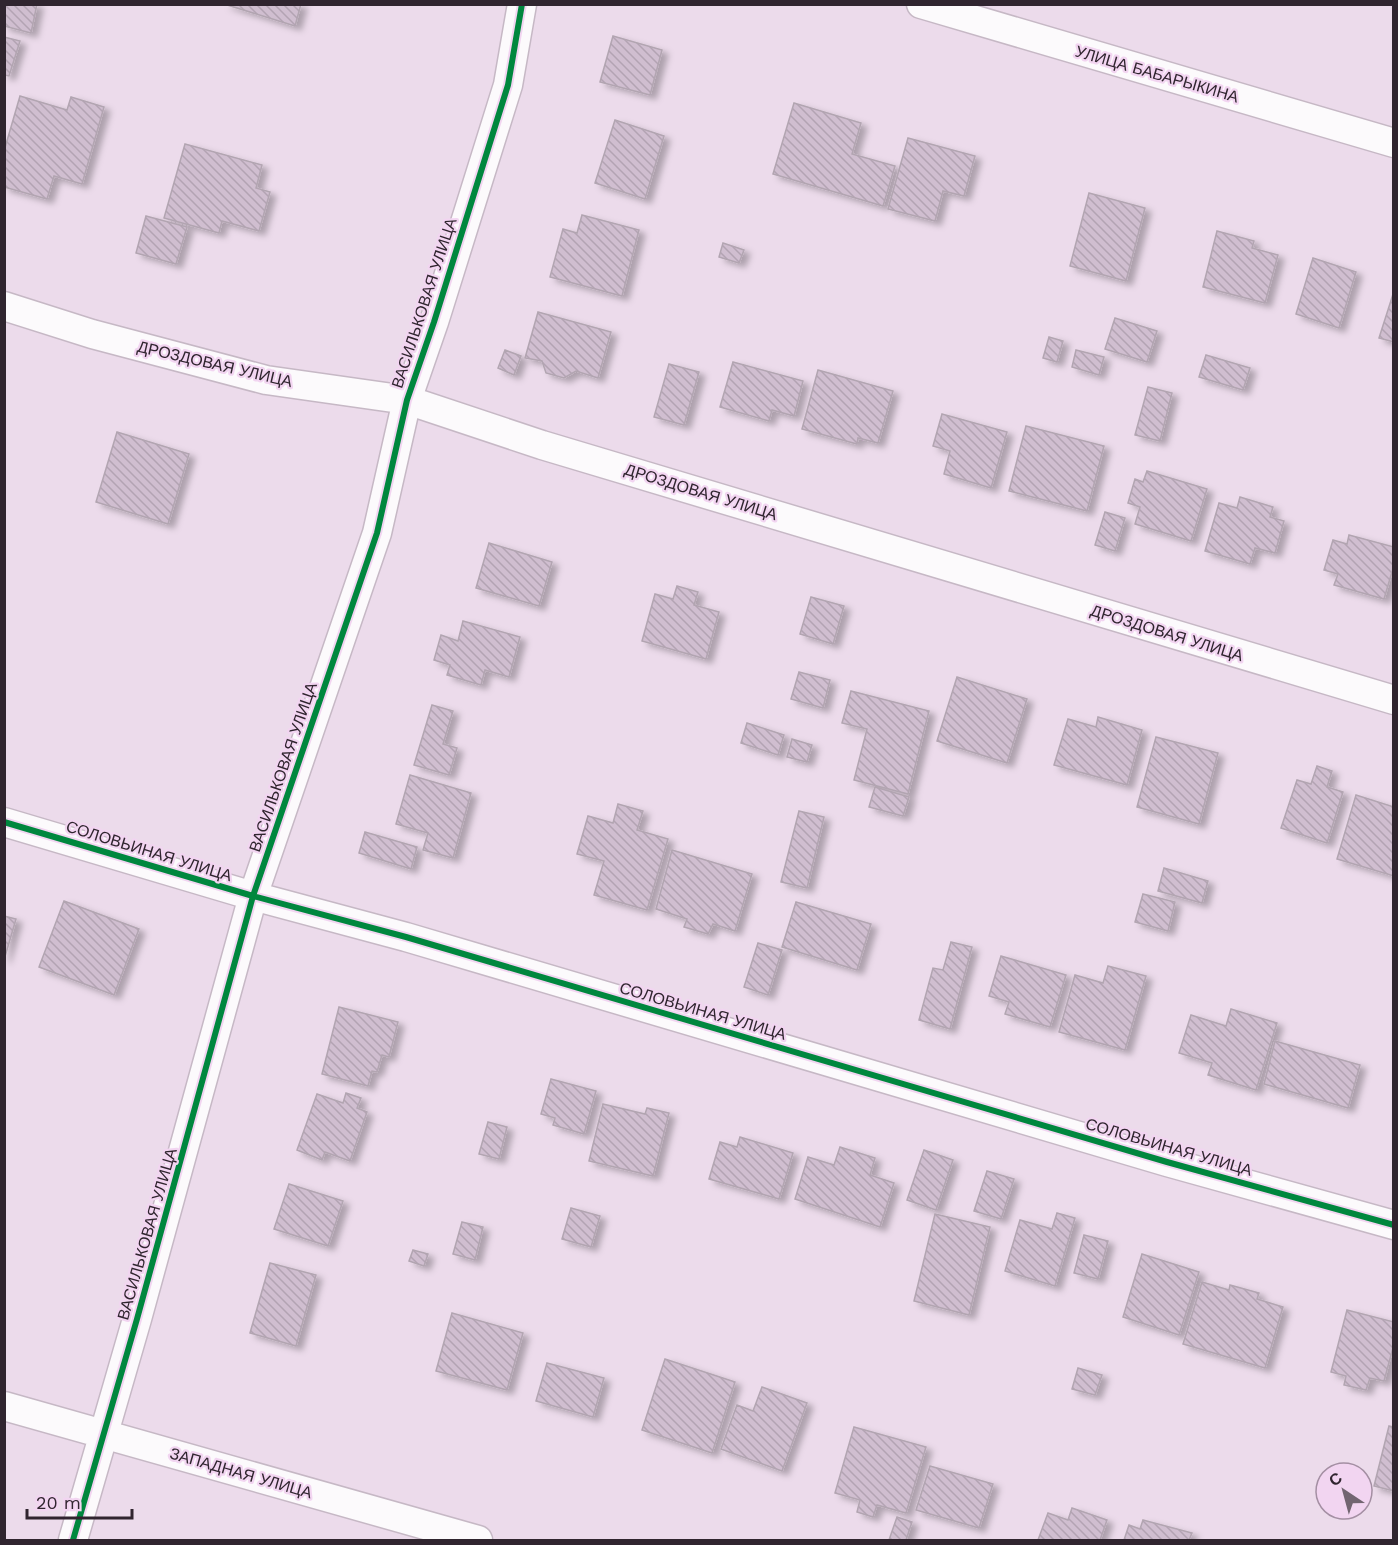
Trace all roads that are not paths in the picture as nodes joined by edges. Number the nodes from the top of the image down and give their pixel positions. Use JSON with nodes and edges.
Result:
{"nodes":[{"id":1,"x":522,"y":4,"type":"edge"},
{"id":2,"x":921,"y":4,"type":"edge"},
{"id":3,"x":1394,"y":143,"type":"edge"},
{"id":4,"x":4,"y":306,"type":"edge"},
{"id":5,"x":407,"y":400,"type":"junction"},
{"id":6,"x":1394,"y":700,"type":"edge"},
{"id":7,"x":4,"y":822,"type":"edge"},
{"id":8,"x":253,"y":896,"type":"junction"},
{"id":9,"x":1394,"y":1225,"type":"edge"},
{"id":10,"x":4,"y":1406,"type":"edge"},
{"id":11,"x":104,"y":1434,"type":"junction"},
{"id":12,"x":73,"y":1540,"type":"edge"},
{"id":13,"x":478,"y":1540,"type":"edge"}],
"edges":[{"from":1,"to":5,"type":"street","name":"ВАСИЛЬКОВАЯ УЛИЦА"},
{"from":2,"to":3,"type":"street","name":"УЛИЦА БАБАРЫКИНА"},
{"from":4,"to":5,"type":"street","name":"ДРОЗДОВАЯ УЛИЦА"},
{"from":5,"to":6,"type":"street","name":"ДРОЗДОВАЯ УЛИЦА"},
{"from":5,"to":8,"type":"street","name":"ВАСИЛЬКОВАЯ УЛИЦА"},
{"from":7,"to":8,"type":"street","name":"СОЛОВЬИНАЯ УЛИЦА"},
{"from":8,"to":9,"type":"street","name":"СОЛОВЬИНАЯ УЛИЦА"},
{"from":8,"to":11,"type":"street","name":"ВАСИЛЬКОВАЯ УЛИЦА"},
{"from":10,"to":11,"type":"street","name":"ЗАПАДНАЯ УЛИЦА"},
{"from":11,"to":12,"type":"street","name":"ВАСИЛЬКОВАЯ УЛИЦА"},
{"from":11,"to":13,"type":"street","name":"ЗАПАДНАЯ УЛИЦА"}]}
